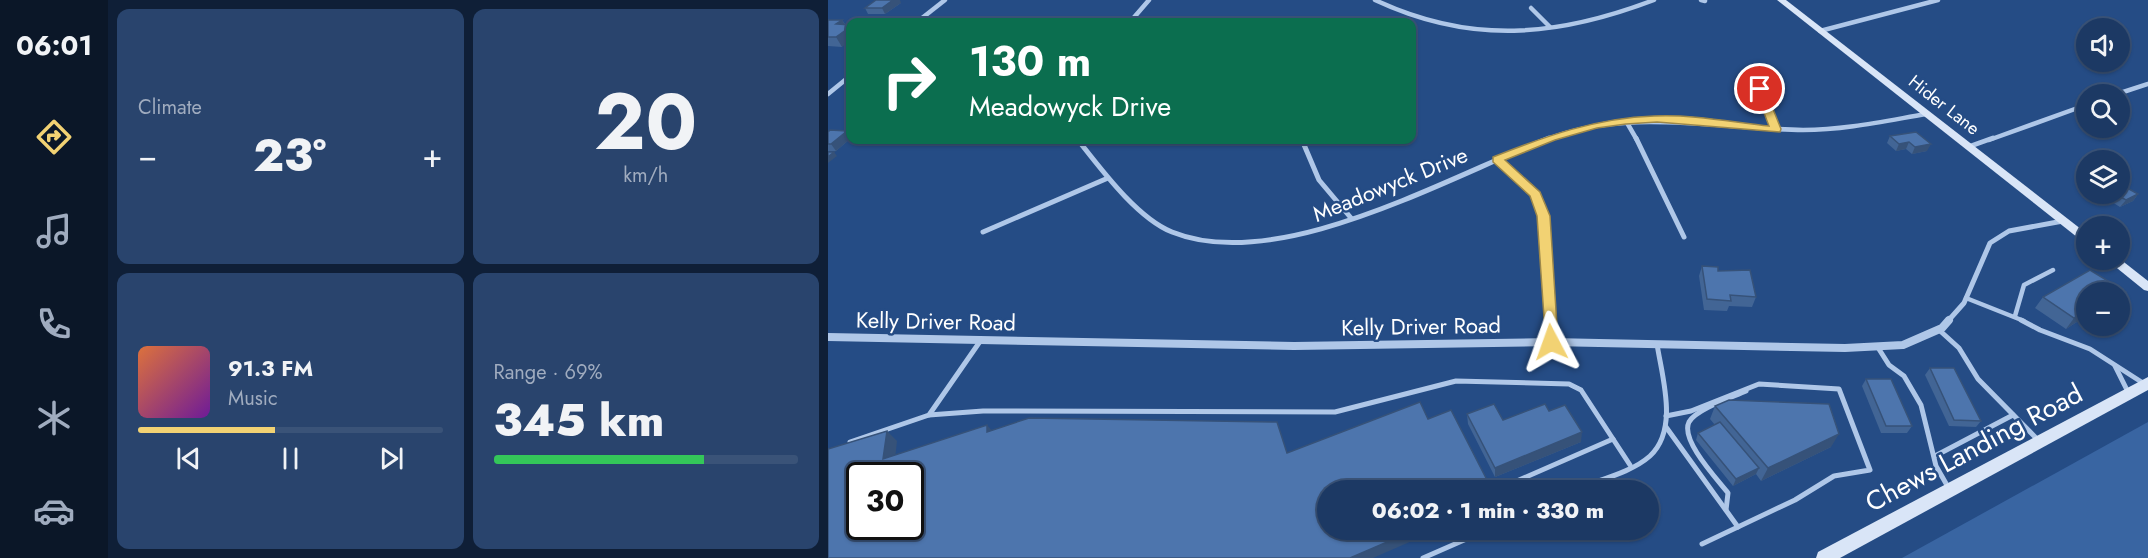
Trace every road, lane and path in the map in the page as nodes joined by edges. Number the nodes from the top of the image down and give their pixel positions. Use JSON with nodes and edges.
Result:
{"nodes":[{"id":1,"x":945,"y":0,"type":"edge"},
{"id":2,"x":1149,"y":0,"type":"edge"},
{"id":3,"x":1375,"y":0,"type":"edge"},
{"id":4,"x":1654,"y":0,"type":"edge"},
{"id":5,"x":1780,"y":0,"type":"edge"},
{"id":6,"x":1938,"y":0,"type":"edge"},
{"id":7,"x":1531,"y":8,"type":"dead end"},
{"id":8,"x":922,"y":18,"type":"edge"},
{"id":9,"x":1133,"y":18,"type":"edge"},
{"id":10,"x":1413,"y":18,"type":"edge"},
{"id":11,"x":1416,"y":19,"type":"edge"},
{"id":12,"x":1550,"y":27,"type":"junction"},
{"id":13,"x":1820,"y":31,"type":"junction"},
{"id":14,"x":1763,"y":70,"type":"dead end"},
{"id":15,"x":846,"y":79,"type":"edge"},
{"id":16,"x":2148,"y":84,"type":"edge"},
{"id":17,"x":2130,"y":90,"type":"edge"},
{"id":18,"x":828,"y":94,"type":"edge"},
{"id":19,"x":2076,"y":109,"type":"edge"},
{"id":20,"x":1926,"y":114,"type":"junction"},
{"id":21,"x":1626,"y":121,"type":"junction"},
{"id":22,"x":1776,"y":129,"type":"junction"},
{"id":23,"x":1081,"y":144,"type":"edge"},
{"id":24,"x":1304,"y":144,"type":"edge"},
{"id":25,"x":1968,"y":147,"type":"junction"},
{"id":26,"x":1497,"y":159,"type":"junction"},
{"id":27,"x":1108,"y":178,"type":"junction"},
{"id":28,"x":1351,"y":218,"type":"junction"},
{"id":29,"x":2064,"y":220,"type":"junction"},
{"id":30,"x":2076,"y":230,"type":"edge"},
{"id":31,"x":983,"y":232,"type":"dead end"},
{"id":32,"x":1684,"y":237,"type":"dead end"},
{"id":33,"x":2053,"y":270,"type":"dead end"},
{"id":34,"x":2127,"y":270,"type":"edge"},
{"id":35,"x":2148,"y":287,"type":"edge"},
{"id":36,"x":1966,"y":298,"type":"junction"},
{"id":37,"x":2015,"y":316,"type":"junction"},
{"id":38,"x":1938,"y":329,"type":"junction"},
{"id":39,"x":828,"y":337,"type":"edge"},
{"id":40,"x":982,"y":340,"type":"junction"},
{"id":41,"x":1551,"y":342,"type":"junction"},
{"id":42,"x":1658,"y":344,"type":"junction"},
{"id":43,"x":1877,"y":346,"type":"junction"},
{"id":44,"x":2114,"y":364,"type":"junction"},
{"id":45,"x":1759,"y":384,"type":"junction"},
{"id":46,"x":2146,"y":384,"type":"edge"},
{"id":47,"x":2128,"y":394,"type":"junction"},
{"id":48,"x":929,"y":415,"type":"junction"},
{"id":49,"x":2013,"y":415,"type":"junction"},
{"id":50,"x":1666,"y":416,"type":"junction"},
{"id":51,"x":1666,"y":426,"type":"junction"},
{"id":52,"x":1613,"y":439,"type":"junction"},
{"id":53,"x":2039,"y":442,"type":"junction"},
{"id":54,"x":838,"y":447,"type":"edge"},
{"id":55,"x":1935,"y":456,"type":"junction"},
{"id":56,"x":1630,"y":465,"type":"junction"},
{"id":57,"x":1519,"y":480,"type":"edge"},
{"id":58,"x":1596,"y":480,"type":"edge"},
{"id":59,"x":1949,"y":490,"type":"junction"},
{"id":60,"x":1726,"y":510,"type":"junction"},
{"id":61,"x":1738,"y":526,"type":"junction"},
{"id":62,"x":1464,"y":540,"type":"edge"},
{"id":63,"x":1702,"y":544,"type":"dead end"},
{"id":64,"x":1423,"y":558,"type":"edge"},
{"id":65,"x":1824,"y":558,"type":"edge"}],
"edges":[{"from":1,"to":8,"type":"street"},
{"from":2,"to":9,"type":"street"},
{"from":3,"to":10,"type":"street"},
{"from":4,"to":12,"type":"street"},
{"from":5,"to":13,"type":"street","name":"Hider Lane"},
{"from":6,"to":13,"type":"street"},
{"from":7,"to":12,"type":"street"},
{"from":11,"to":12,"type":"street"},
{"from":13,"to":20,"type":"street","name":"Hider Lane"},
{"from":14,"to":22,"type":"street"},
{"from":15,"to":18,"type":"street"},
{"from":16,"to":17,"type":"street"},
{"from":19,"to":25,"type":"street"},
{"from":20,"to":22,"type":"street","name":"Meadowyck Drive"},
{"from":20,"to":25,"type":"street","name":"Hider Lane"},
{"from":21,"to":22,"type":"street","name":"Meadowyck Drive"},
{"from":21,"to":26,"type":"street","name":"Meadowyck Drive"},
{"from":21,"to":32,"type":"street"},
{"from":23,"to":27,"type":"street","name":"Meadowyck Drive"},
{"from":24,"to":28,"type":"street"},
{"from":25,"to":29,"type":"street","name":"Hider Lane"},
{"from":26,"to":28,"type":"street","name":"Meadowyck Drive"},
{"from":26,"to":41,"type":"street"},
{"from":27,"to":28,"type":"street","name":"Meadowyck Drive"},
{"from":27,"to":31,"type":"street"},
{"from":29,"to":30,"type":"street","name":"Hider Lane"},
{"from":29,"to":36,"type":"street","name":"Kelly Driver Road"},
{"from":33,"to":37,"type":"lane"},
{"from":34,"to":35,"type":"street"},
{"from":36,"to":37,"type":"lane"},
{"from":36,"to":38,"type":"street","name":"Kelly Driver Road"},
{"from":37,"to":44,"type":"lane"},
{"from":38,"to":43,"type":"street","name":"Kelly Driver Road"},
{"from":38,"to":49,"type":"lane"},
{"from":39,"to":40,"type":"street","name":"Kelly Driver Road"},
{"from":40,"to":41,"type":"street","name":"Kelly Driver Road"},
{"from":40,"to":48,"type":"lane"},
{"from":41,"to":42,"type":"street","name":"Kelly Driver Road"},
{"from":42,"to":43,"type":"street","name":"Kelly Driver Road"},
{"from":42,"to":50,"type":"lane"},
{"from":43,"to":55,"type":"lane"},
{"from":44,"to":46,"type":"lane"},
{"from":44,"to":47,"type":"lane"},
{"from":45,"to":50,"type":"lane"},
{"from":45,"to":60,"type":"lane"},
{"from":45,"to":61,"type":"lane"},
{"from":46,"to":47,"type":"street","name":"Chews Landing Road"},
{"from":47,"to":53,"type":"street","name":"Chews Landing Road"},
{"from":48,"to":52,"type":"lane"},
{"from":48,"to":54,"type":"lane"},
{"from":49,"to":53,"type":"lane"},
{"from":49,"to":55,"type":"lane"},
{"from":50,"to":51,"type":"lane"},
{"from":51,"to":56,"type":"lane"},
{"from":51,"to":60,"type":"lane"},
{"from":52,"to":56,"type":"lane"},
{"from":52,"to":57,"type":"lane"},
{"from":53,"to":59,"type":"street","name":"Chews Landing Road"},
{"from":55,"to":59,"type":"lane"},
{"from":56,"to":58,"type":"lane"},
{"from":59,"to":65,"type":"street","name":"Chews Landing Road"},
{"from":60,"to":61,"type":"lane"},
{"from":61,"to":63,"type":"lane"},
{"from":62,"to":64,"type":"lane"}]}
